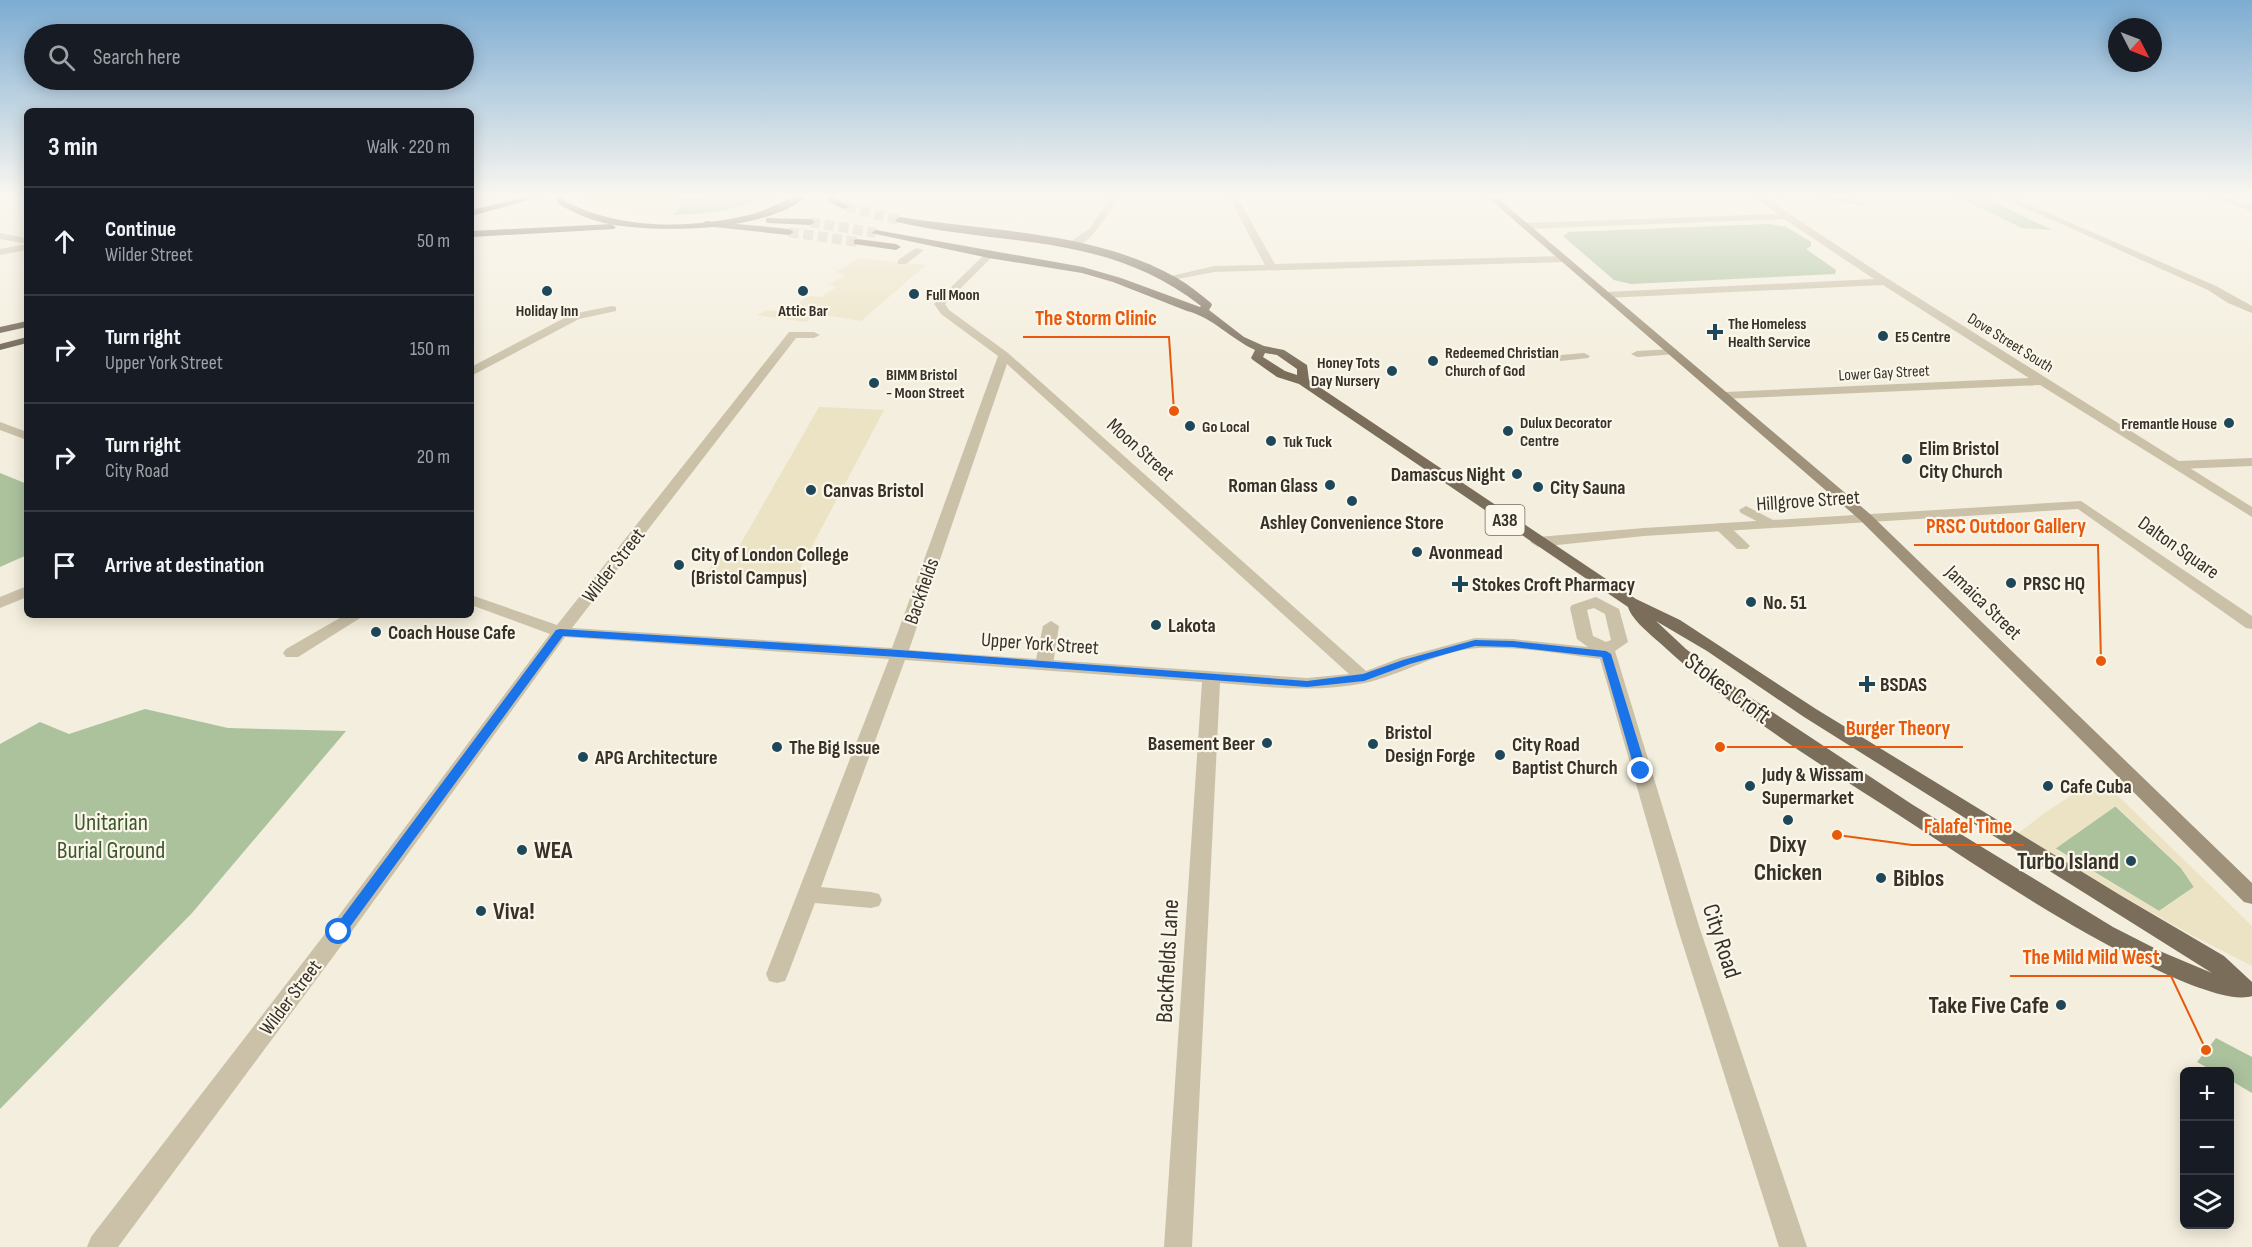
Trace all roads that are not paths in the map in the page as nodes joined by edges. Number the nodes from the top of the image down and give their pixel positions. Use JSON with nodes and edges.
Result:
{"nodes":[{"id":1,"x":914,"y":253,"type":"edge"},
{"id":2,"x":964,"y":253,"type":"edge"},
{"id":3,"x":982,"y":253,"type":"edge"},
{"id":4,"x":1102,"y":253,"type":"edge"},
{"id":5,"x":1264,"y":253,"type":"edge"},
{"id":6,"x":1557,"y":253,"type":"edge"},
{"id":7,"x":1840,"y":253,"type":"edge"},
{"id":8,"x":2134,"y":253,"type":"edge"},
{"id":9,"x":990,"y":255,"type":"junction"},
{"id":10,"x":1564,"y":259,"type":"junction"},
{"id":11,"x":902,"y":262,"type":"dead end"},
{"id":12,"x":1271,"y":266,"type":"junction"},
{"id":13,"x":1171,"y":279,"type":"junction"},
{"id":14,"x":1883,"y":282,"type":"junction"},
{"id":15,"x":1605,"y":295,"type":"junction"},
{"id":16,"x":612,"y":309,"type":"dead end"},
{"id":17,"x":2252,"y":310,"type":"edge"},
{"id":18,"x":1203,"y":311,"type":"junction"},
{"id":19,"x":24,"y":325,"type":"edge"},
{"id":20,"x":0,"y":330,"type":"edge"},
{"id":21,"x":814,"y":335,"type":"dead end"},
{"id":22,"x":24,"y":341,"type":"edge"},
{"id":23,"x":0,"y":347,"type":"edge"},
{"id":24,"x":1673,"y":352,"type":"junction"},
{"id":25,"x":1637,"y":354,"type":"dead end"},
{"id":26,"x":1004,"y":355,"type":"junction"},
{"id":27,"x":1584,"y":356,"type":"dead end"},
{"id":28,"x":1561,"y":357,"type":"dead end"},
{"id":29,"x":474,"y":370,"type":"edge"},
{"id":30,"x":2044,"y":381,"type":"junction"},
{"id":31,"x":1726,"y":396,"type":"junction"},
{"id":32,"x":0,"y":426,"type":"edge"},
{"id":33,"x":21,"y":434,"type":"edge"},
{"id":34,"x":0,"y":437,"type":"edge"},
{"id":35,"x":2252,"y":462,"type":"edge"},
{"id":36,"x":2179,"y":465,"type":"junction"},
{"id":37,"x":2081,"y":505,"type":"joint"},
{"id":38,"x":1746,"y":510,"type":"dead end"},
{"id":39,"x":2252,"y":513,"type":"edge"},
{"id":40,"x":1865,"y":517,"type":"junction"},
{"id":41,"x":1770,"y":524,"type":"junction"},
{"id":42,"x":1722,"y":527,"type":"junction"},
{"id":43,"x":1538,"y":542,"type":"junction"},
{"id":44,"x":1742,"y":546,"type":"dead end"},
{"id":45,"x":1598,"y":581,"type":"junction"},
{"id":46,"x":24,"y":592,"type":"edge"},
{"id":47,"x":474,"y":601,"type":"edge"},
{"id":48,"x":1596,"y":602,"type":"junction"},
{"id":49,"x":1630,"y":602,"type":"junction"},
{"id":50,"x":0,"y":603,"type":"edge"},
{"id":51,"x":352,"y":618,"type":"edge"},
{"id":52,"x":2252,"y":624,"type":"edge"},
{"id":53,"x":1051,"y":626,"type":"dead end"},
{"id":54,"x":560,"y":632,"type":"junction"},
{"id":55,"x":1606,"y":652,"type":"junction"},
{"id":56,"x":292,"y":653,"type":"dead end"},
{"id":57,"x":899,"y":654,"type":"junction"},
{"id":58,"x":1044,"y":664,"type":"junction"},
{"id":59,"x":1211,"y":678,"type":"junction"},
{"id":60,"x":1364,"y":678,"type":"junction"},
{"id":61,"x":808,"y":894,"type":"junction"},
{"id":62,"x":2252,"y":896,"type":"edge"},
{"id":63,"x":871,"y":900,"type":"dead end"},
{"id":64,"x":777,"y":974,"type":"dead end"},
{"id":65,"x":2248,"y":991,"type":"edge"},
{"id":66,"x":101,"y":1247,"type":"edge"},
{"id":67,"x":1178,"y":1247,"type":"edge"},
{"id":68,"x":1793,"y":1247,"type":"edge"}],
"edges":[{"from":1,"to":11,"type":"street"},
{"from":2,"to":9,"type":"main road","number":"A38"},
{"from":3,"to":9,"type":"main road","number":"A38"},
{"from":4,"to":13,"type":"main road","number":"A38"},
{"from":5,"to":12,"type":"street"},
{"from":6,"to":10,"type":"main road","name":"Jamaica Street"},
{"from":7,"to":14,"type":"street","name":"Dove Street South"},
{"from":8,"to":17,"type":"street"},
{"from":9,"to":18,"type":"main road","number":"A38"},
{"from":9,"to":26,"type":"street","name":"Moon Street"},
{"from":10,"to":12,"type":"street"},
{"from":10,"to":15,"type":"main road","name":"Jamaica Street"},
{"from":12,"to":13,"type":"street"},
{"from":13,"to":18,"type":"main road","number":"A38"},
{"from":14,"to":15,"type":"street"},
{"from":14,"to":30,"type":"street","name":"Dove Street South"},
{"from":15,"to":24,"type":"main road","name":"Jamaica Street"},
{"from":16,"to":29,"type":"street"},
{"from":18,"to":43,"type":"main road","name":"Stokes Croft","number":"A38"},
{"from":19,"to":20,"type":"highway"},
{"from":21,"to":54,"type":"street","name":"Wilder Street"},
{"from":22,"to":23,"type":"highway"},
{"from":24,"to":25,"type":"street"},
{"from":24,"to":31,"type":"main road","name":"Jamaica Street"},
{"from":26,"to":57,"type":"street","name":"Backfields"},
{"from":26,"to":60,"type":"street","name":"Moon Street"},
{"from":27,"to":28,"type":"street"},
{"from":30,"to":31,"type":"street","name":"Lower Gay Street"},
{"from":30,"to":36,"type":"street","name":"Dove Street South"},
{"from":31,"to":40,"type":"main road","name":"Jamaica Street"},
{"from":32,"to":33,"type":"street"},
{"from":33,"to":34,"type":"street"},
{"from":35,"to":36,"type":"street"},
{"from":36,"to":39,"type":"street","name":"Dove Street South"},
{"from":37,"to":40,"type":"street","name":"Hillgrove Street"},
{"from":37,"to":52,"type":"street","name":"Dalton Square"},
{"from":38,"to":41,"type":"street"},
{"from":40,"to":41,"type":"street","name":"Hillgrove Street"},
{"from":40,"to":62,"type":"main road","name":"Jamaica Street"},
{"from":41,"to":42,"type":"street","name":"Hillgrove Street"},
{"from":42,"to":43,"type":"street","name":"Hillgrove Street"},
{"from":42,"to":44,"type":"street"},
{"from":43,"to":45,"type":"main road","name":"Stokes Croft","number":"A38"},
{"from":45,"to":48,"type":"street"},
{"from":45,"to":49,"type":"main road","name":"Stokes Croft","number":"A38"},
{"from":46,"to":50,"type":"street"},
{"from":47,"to":54,"type":"street","name":"Upper York Street"},
{"from":48,"to":55,"type":"street"},
{"from":48,"to":55,"type":"street"},
{"from":49,"to":65,"type":"main road","name":"Stokes Croft","number":"A38"},
{"from":49,"to":65,"type":"main road","name":"Stokes Croft","number":"A38"},
{"from":51,"to":56,"type":"street"},
{"from":53,"to":58,"type":"street"},
{"from":54,"to":57,"type":"street","name":"Upper York Street"},
{"from":54,"to":66,"type":"street","name":"Wilder Street"},
{"from":55,"to":60,"type":"street","name":"Upper York Street"},
{"from":55,"to":68,"type":"street","name":"City Road"},
{"from":57,"to":58,"type":"street","name":"Upper York Street"},
{"from":57,"to":61,"type":"street","name":"Backfields"},
{"from":58,"to":59,"type":"street","name":"Upper York Street"},
{"from":59,"to":60,"type":"street","name":"Upper York Street"},
{"from":59,"to":67,"type":"street","name":"Backfields Lane"},
{"from":61,"to":63,"type":"street"},
{"from":61,"to":64,"type":"street","name":"Backfields"}]}
